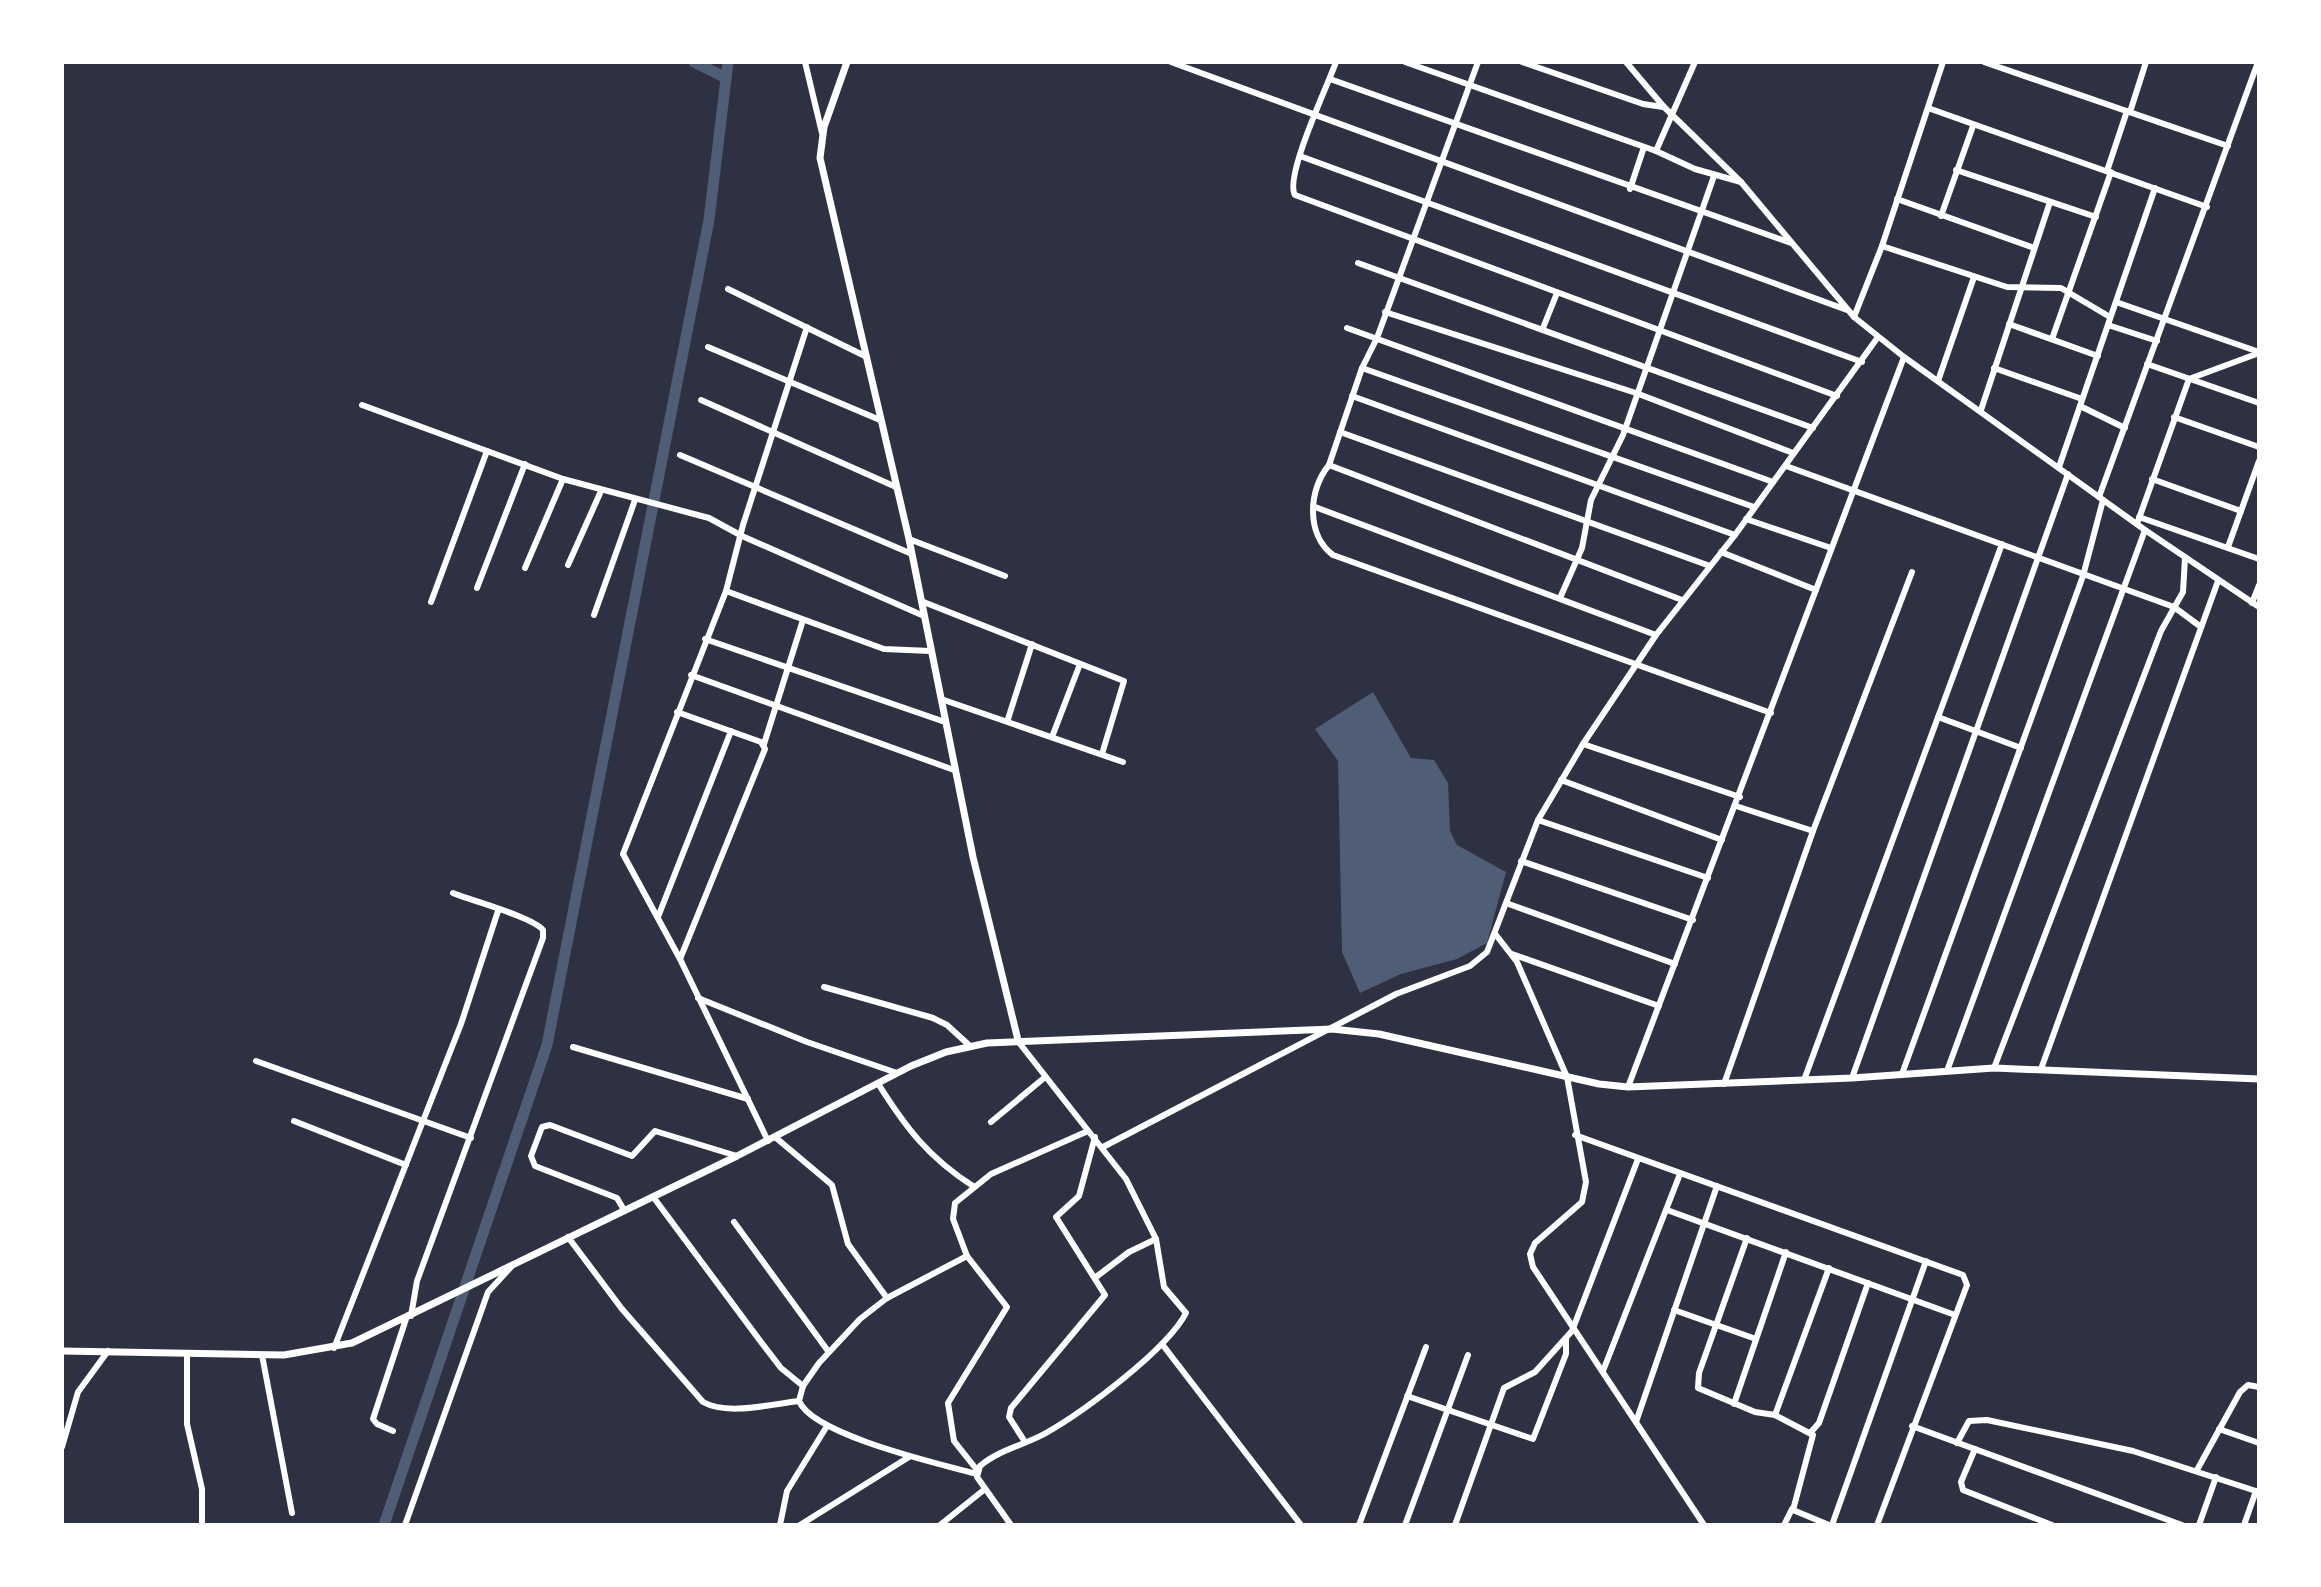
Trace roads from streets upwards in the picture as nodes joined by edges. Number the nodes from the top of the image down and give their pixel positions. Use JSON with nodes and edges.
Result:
{"nodes":[{"id":1,"x":805,"y":62,"type":"edge"},
{"id":2,"x":847,"y":62,"type":"edge"},
{"id":3,"x":1171,"y":62,"type":"edge"},
{"id":4,"x":1336,"y":62,"type":"edge"},
{"id":5,"x":1405,"y":62,"type":"edge"},
{"id":6,"x":1478,"y":62,"type":"edge"},
{"id":7,"x":1522,"y":62,"type":"edge"},
{"id":8,"x":1626,"y":62,"type":"edge"},
{"id":9,"x":1695,"y":62,"type":"edge"},
{"id":10,"x":1943,"y":62,"type":"edge"},
{"id":11,"x":1984,"y":62,"type":"edge"},
{"id":12,"x":2146,"y":62,"type":"edge"},
{"id":13,"x":2258,"y":62,"type":"edge"},
{"id":14,"x":1330,"y":79,"type":"junction"},
{"id":15,"x":2256,"y":80,"type":"edge"},
{"id":16,"x":1469,"y":85,"type":"junction"},
{"id":17,"x":1664,"y":107,"type":"junction"},
{"id":18,"x":1928,"y":108,"type":"junction"},
{"id":19,"x":2128,"y":111,"type":"junction"},
{"id":20,"x":1671,"y":114,"type":"junction"},
{"id":21,"x":1316,"y":115,"type":"junction"},
{"id":22,"x":1452,"y":125,"type":"junction"},
{"id":23,"x":1973,"y":126,"type":"junction"},
{"id":24,"x":822,"y":133,"type":"junction"},
{"id":25,"x":2228,"y":146,"type":"junction"},
{"id":26,"x":1644,"y":147,"type":"junction"},
{"id":27,"x":1656,"y":151,"type":"junction"},
{"id":28,"x":1300,"y":156,"type":"junction"},
{"id":29,"x":1438,"y":162,"type":"junction"},
{"id":30,"x":1956,"y":170,"type":"junction"},
{"id":31,"x":2109,"y":172,"type":"junction"},
{"id":32,"x":1714,"y":176,"type":"junction"},
{"id":33,"x":1741,"y":182,"type":"junction"},
{"id":34,"x":2155,"y":188,"type":"junction"},
{"id":35,"x":1630,"y":189,"type":"junction"},
{"id":36,"x":1897,"y":199,"type":"junction"},
{"id":37,"x":2050,"y":202,"type":"junction"},
{"id":38,"x":1425,"y":203,"type":"junction"},
{"id":39,"x":2207,"y":207,"type":"junction"},
{"id":40,"x":1702,"y":215,"type":"junction"},
{"id":41,"x":1941,"y":216,"type":"junction"},
{"id":42,"x":2096,"y":217,"type":"junction"},
{"id":43,"x":1411,"y":240,"type":"junction"},
{"id":44,"x":1791,"y":243,"type":"junction"},
{"id":45,"x":1882,"y":246,"type":"junction"},
{"id":46,"x":2034,"y":248,"type":"junction"},
{"id":47,"x":1689,"y":252,"type":"junction"},
{"id":48,"x":1358,"y":263,"type":"dead end"},
{"id":49,"x":1399,"y":277,"type":"junction"},
{"id":50,"x":1974,"y":277,"type":"junction"},
{"id":51,"x":728,"y":289,"type":"dead end"},
{"id":52,"x":2020,"y":290,"type":"junction"},
{"id":53,"x":2070,"y":291,"type":"junction"},
{"id":54,"x":1674,"y":292,"type":"junction"},
{"id":55,"x":1557,"y":293,"type":"junction"},
{"id":56,"x":2116,"y":302,"type":"junction"},
{"id":57,"x":1848,"y":310,"type":"junction"},
{"id":58,"x":1385,"y":312,"type":"junction"},
{"id":59,"x":1854,"y":317,"type":"junction"},
{"id":60,"x":2110,"y":317,"type":"junction"},
{"id":61,"x":2166,"y":319,"type":"junction"},
{"id":62,"x":2009,"y":324,"type":"junction"},
{"id":63,"x":2108,"y":325,"type":"junction"},
{"id":64,"x":807,"y":327,"type":"junction"},
{"id":65,"x":1347,"y":328,"type":"dead end"},
{"id":66,"x":1543,"y":328,"type":"junction"},
{"id":67,"x":1661,"y":329,"type":"junction"},
{"id":68,"x":1878,"y":337,"type":"junction"},
{"id":69,"x":1377,"y":338,"type":"junction"},
{"id":70,"x":2052,"y":339,"type":"junction"},
{"id":71,"x":2157,"y":341,"type":"junction"},
{"id":72,"x":708,"y":347,"type":"dead end"},
{"id":73,"x":2259,"y":352,"type":"edge"},
{"id":74,"x":2098,"y":356,"type":"junction"},
{"id":75,"x":867,"y":357,"type":"junction"},
{"id":76,"x":1904,"y":357,"type":"junction"},
{"id":77,"x":1862,"y":362,"type":"junction"},
{"id":78,"x":2147,"y":364,"type":"junction"},
{"id":79,"x":1647,"y":366,"type":"junction"},
{"id":80,"x":1362,"y":368,"type":"junction"},
{"id":81,"x":1994,"y":368,"type":"junction"},
{"id":82,"x":2189,"y":379,"type":"junction"},
{"id":83,"x":1938,"y":381,"type":"junction"},
{"id":84,"x":788,"y":383,"type":"junction"},
{"id":85,"x":1636,"y":393,"type":"junction"},
{"id":86,"x":1352,"y":396,"type":"junction"},
{"id":87,"x":1837,"y":396,"type":"junction"},
{"id":88,"x":701,"y":400,"type":"dead end"},
{"id":89,"x":2081,"y":403,"type":"junction"},
{"id":90,"x":2259,"y":403,"type":"edge"},
{"id":91,"x":362,"y":405,"type":"dead end"},
{"id":92,"x":1981,"y":410,"type":"junction"},
{"id":93,"x":2174,"y":417,"type":"junction"},
{"id":94,"x":880,"y":420,"type":"junction"},
{"id":95,"x":1625,"y":428,"type":"junction"},
{"id":96,"x":1813,"y":428,"type":"junction"},
{"id":97,"x":2125,"y":428,"type":"junction"},
{"id":98,"x":1340,"y":432,"type":"junction"},
{"id":99,"x":772,"y":433,"type":"junction"},
{"id":100,"x":2259,"y":447,"type":"edge"},
{"id":101,"x":487,"y":451,"type":"junction"},
{"id":102,"x":1793,"y":453,"type":"junction"},
{"id":103,"x":680,"y":455,"type":"dead end"},
{"id":104,"x":1612,"y":457,"type":"junction"},
{"id":105,"x":2259,"y":461,"type":"edge"},
{"id":106,"x":525,"y":464,"type":"junction"},
{"id":107,"x":1329,"y":465,"type":"junction"},
{"id":108,"x":1786,"y":466,"type":"junction"},
{"id":109,"x":2059,"y":467,"type":"junction"},
{"id":110,"x":2068,"y":474,"type":"junction"},
{"id":111,"x":563,"y":479,"type":"junction"},
{"id":112,"x":2152,"y":479,"type":"junction"},
{"id":113,"x":1773,"y":482,"type":"junction"},
{"id":114,"x":1598,"y":486,"type":"junction"},
{"id":115,"x":896,"y":487,"type":"junction"},
{"id":116,"x":755,"y":488,"type":"junction"},
{"id":117,"x":601,"y":491,"type":"junction"},
{"id":118,"x":1855,"y":491,"type":"junction"},
{"id":119,"x":2101,"y":498,"type":"junction"},
{"id":120,"x":635,"y":500,"type":"junction"},
{"id":121,"x":1315,"y":507,"type":"junction"},
{"id":122,"x":1754,"y":507,"type":"junction"},
{"id":123,"x":2241,"y":511,"type":"junction"},
{"id":124,"x":1746,"y":519,"type":"junction"},
{"id":125,"x":2138,"y":520,"type":"junction"},
{"id":126,"x":1587,"y":521,"type":"junction"},
{"id":127,"x":2145,"y":530,"type":"junction"},
{"id":128,"x":1735,"y":535,"type":"junction"},
{"id":129,"x":742,"y":536,"type":"junction"},
{"id":130,"x":909,"y":539,"type":"junction"},
{"id":131,"x":2002,"y":544,"type":"junction"},
{"id":132,"x":2228,"y":547,"type":"junction"},
{"id":133,"x":1831,"y":548,"type":"junction"},
{"id":134,"x":1721,"y":552,"type":"junction"},
{"id":135,"x":912,"y":554,"type":"junction"},
{"id":136,"x":2037,"y":558,"type":"junction"},
{"id":137,"x":2185,"y":558,"type":"junction"},
{"id":138,"x":2259,"y":559,"type":"edge"},
{"id":139,"x":1577,"y":560,"type":"junction"},
{"id":140,"x":568,"y":565,"type":"dead end"},
{"id":141,"x":1710,"y":566,"type":"junction"},
{"id":142,"x":525,"y":568,"type":"dead end"},
{"id":143,"x":1912,"y":572,"type":"dead end"},
{"id":144,"x":1005,"y":576,"type":"dead end"},
{"id":145,"x":2083,"y":576,"type":"junction"},
{"id":146,"x":2218,"y":581,"type":"junction"},
{"id":147,"x":2259,"y":585,"type":"edge"},
{"id":148,"x":477,"y":588,"type":"dead end"},
{"id":149,"x":2122,"y":589,"type":"junction"},
{"id":150,"x":1816,"y":590,"type":"junction"},
{"id":151,"x":726,"y":591,"type":"junction"},
{"id":152,"x":1560,"y":598,"type":"junction"},
{"id":153,"x":1682,"y":600,"type":"junction"},
{"id":154,"x":921,"y":601,"type":"junction"},
{"id":155,"x":431,"y":602,"type":"dead end"},
{"id":156,"x":2256,"y":605,"type":"edge"},
{"id":157,"x":2174,"y":607,"type":"junction"},
{"id":158,"x":594,"y":615,"type":"dead end"},
{"id":159,"x":924,"y":616,"type":"junction"},
{"id":160,"x":803,"y":620,"type":"junction"},
{"id":161,"x":2201,"y":627,"type":"junction"},
{"id":162,"x":1656,"y":635,"type":"junction"},
{"id":163,"x":705,"y":639,"type":"junction"},
{"id":164,"x":1032,"y":644,"type":"junction"},
{"id":165,"x":930,"y":651,"type":"junction"},
{"id":166,"x":1080,"y":664,"type":"junction"},
{"id":167,"x":1635,"y":665,"type":"junction"},
{"id":168,"x":786,"y":668,"type":"junction"},
{"id":169,"x":691,"y":675,"type":"junction"},
{"id":170,"x":941,"y":699,"type":"junction"},
{"id":171,"x":773,"y":706,"type":"junction"},
{"id":172,"x":677,"y":712,"type":"junction"},
{"id":173,"x":1771,"y":713,"type":"junction"},
{"id":174,"x":1938,"y":717,"type":"junction"},
{"id":175,"x":1008,"y":719,"type":"junction"},
{"id":176,"x":945,"y":722,"type":"junction"},
{"id":177,"x":731,"y":731,"type":"junction"},
{"id":178,"x":1978,"y":732,"type":"junction"},
{"id":179,"x":1052,"y":737,"type":"junction"},
{"id":180,"x":764,"y":744,"type":"junction"},
{"id":181,"x":1583,"y":744,"type":"junction"},
{"id":182,"x":2021,"y":748,"type":"junction"},
{"id":183,"x":1102,"y":754,"type":"junction"},
{"id":184,"x":1123,"y":762,"type":"dead end"},
{"id":185,"x":954,"y":770,"type":"junction"},
{"id":186,"x":1561,"y":780,"type":"junction"},
{"id":187,"x":1740,"y":797,"type":"junction"},
{"id":188,"x":1736,"y":806,"type":"junction"},
{"id":189,"x":1538,"y":820,"type":"junction"},
{"id":190,"x":1813,"y":831,"type":"junction"},
{"id":191,"x":1722,"y":840,"type":"junction"},
{"id":192,"x":1521,"y":861,"type":"junction"},
{"id":193,"x":1708,"y":878,"type":"junction"},
{"id":194,"x":453,"y":893,"type":"dead end"},
{"id":195,"x":1506,"y":903,"type":"junction"},
{"id":196,"x":498,"y":911,"type":"junction"},
{"id":197,"x":658,"y":917,"type":"junction"},
{"id":198,"x":1693,"y":920,"type":"junction"},
{"id":199,"x":1496,"y":935,"type":"junction"},
{"id":200,"x":1512,"y":954,"type":"junction"},
{"id":201,"x":680,"y":959,"type":"junction"},
{"id":202,"x":1675,"y":964,"type":"junction"},
{"id":203,"x":824,"y":987,"type":"dead end"},
{"id":204,"x":698,"y":998,"type":"junction"},
{"id":205,"x":1659,"y":1006,"type":"junction"},
{"id":206,"x":1332,"y":1029,"type":"junction"},
{"id":207,"x":1017,"y":1040,"type":"junction"},
{"id":208,"x":970,"y":1046,"type":"junction"},
{"id":209,"x":573,"y":1047,"type":"dead end"},
{"id":210,"x":256,"y":1061,"type":"dead end"},
{"id":211,"x":1994,"y":1068,"type":"junction"},
{"id":212,"x":2041,"y":1069,"type":"junction"},
{"id":213,"x":1947,"y":1071,"type":"junction"},
{"id":214,"x":897,"y":1073,"type":"junction"},
{"id":215,"x":1902,"y":1074,"type":"junction"},
{"id":216,"x":1567,"y":1077,"type":"junction"},
{"id":217,"x":1044,"y":1078,"type":"junction"},
{"id":218,"x":1852,"y":1078,"type":"junction"},
{"id":219,"x":2259,"y":1079,"type":"edge"},
{"id":220,"x":1804,"y":1080,"type":"junction"},
{"id":221,"x":1724,"y":1084,"type":"junction"},
{"id":222,"x":879,"y":1085,"type":"junction"},
{"id":223,"x":1628,"y":1087,"type":"junction"},
{"id":224,"x":748,"y":1099,"type":"junction"},
{"id":225,"x":294,"y":1121,"type":"dead end"},
{"id":226,"x":991,"y":1122,"type":"dead end"},
{"id":227,"x":423,"y":1123,"type":"junction"},
{"id":228,"x":1088,"y":1131,"type":"junction"},
{"id":229,"x":1575,"y":1135,"type":"junction"},
{"id":230,"x":1095,"y":1137,"type":"junction"},
{"id":231,"x":471,"y":1138,"type":"junction"},
{"id":232,"x":772,"y":1139,"type":"junction"},
{"id":233,"x":1103,"y":1147,"type":"junction"},
{"id":234,"x":737,"y":1156,"type":"junction"},
{"id":235,"x":1638,"y":1159,"type":"junction"},
{"id":236,"x":406,"y":1165,"type":"junction"},
{"id":237,"x":1680,"y":1174,"type":"junction"},
{"id":238,"x":973,"y":1186,"type":"junction"},
{"id":239,"x":1717,"y":1186,"type":"junction"},
{"id":240,"x":654,"y":1198,"type":"junction"},
{"id":241,"x":624,"y":1210,"type":"junction"},
{"id":242,"x":1667,"y":1210,"type":"junction"},
{"id":243,"x":734,"y":1222,"type":"dead end"},
{"id":244,"x":1704,"y":1223,"type":"junction"},
{"id":245,"x":568,"y":1237,"type":"junction"},
{"id":246,"x":1747,"y":1238,"type":"junction"},
{"id":247,"x":1156,"y":1239,"type":"junction"},
{"id":248,"x":1786,"y":1252,"type":"junction"},
{"id":249,"x":967,"y":1256,"type":"junction"},
{"id":250,"x":1926,"y":1261,"type":"junction"},
{"id":251,"x":511,"y":1267,"type":"junction"},
{"id":252,"x":1829,"y":1268,"type":"junction"},
{"id":253,"x":1096,"y":1277,"type":"junction"},
{"id":254,"x":1868,"y":1283,"type":"junction"},
{"id":255,"x":887,"y":1298,"type":"junction"},
{"id":256,"x":1913,"y":1299,"type":"junction"},
{"id":257,"x":1674,"y":1310,"type":"junction"},
{"id":258,"x":1955,"y":1315,"type":"junction"},
{"id":259,"x":408,"y":1318,"type":"junction"},
{"id":260,"x":1716,"y":1324,"type":"junction"},
{"id":261,"x":1575,"y":1326,"type":"junction"},
{"id":262,"x":1566,"y":1339,"type":"junction"},
{"id":263,"x":1756,"y":1339,"type":"junction"},
{"id":264,"x":1162,"y":1344,"type":"junction"},
{"id":265,"x":1426,"y":1347,"type":"dead end"},
{"id":266,"x":334,"y":1348,"type":"junction"},
{"id":267,"x":62,"y":1351,"type":"edge"},
{"id":268,"x":108,"y":1351,"type":"junction"},
{"id":269,"x":828,"y":1351,"type":"junction"},
{"id":270,"x":187,"y":1353,"type":"junction"},
{"id":271,"x":262,"y":1355,"type":"junction"},
{"id":272,"x":1468,"y":1355,"type":"dead end"},
{"id":273,"x":1603,"y":1371,"type":"junction"},
{"id":274,"x":803,"y":1386,"type":"junction"},
{"id":275,"x":2259,"y":1387,"type":"edge"},
{"id":276,"x":1407,"y":1396,"type":"junction"},
{"id":277,"x":799,"y":1401,"type":"junction"},
{"id":278,"x":1734,"y":1404,"type":"junction"},
{"id":279,"x":1448,"y":1410,"type":"junction"},
{"id":280,"x":1775,"y":1415,"type":"junction"},
{"id":281,"x":1636,"y":1422,"type":"junction"},
{"id":282,"x":1491,"y":1425,"type":"junction"},
{"id":283,"x":827,"y":1426,"type":"junction"},
{"id":284,"x":1912,"y":1426,"type":"junction"},
{"id":285,"x":2219,"y":1429,"type":"junction"},
{"id":286,"x":393,"y":1431,"type":"dead end"},
{"id":287,"x":1811,"y":1432,"type":"junction"},
{"id":288,"x":1025,"y":1442,"type":"junction"},
{"id":289,"x":1957,"y":1443,"type":"junction"},
{"id":290,"x":2259,"y":1443,"type":"edge"},
{"id":291,"x":62,"y":1447,"type":"edge"},
{"id":292,"x":1975,"y":1449,"type":"junction"},
{"id":293,"x":909,"y":1457,"type":"junction"},
{"id":294,"x":2197,"y":1470,"type":"junction"},
{"id":295,"x":977,"y":1472,"type":"junction"},
{"id":296,"x":2216,"y":1477,"type":"junction"},
{"id":297,"x":985,"y":1489,"type":"junction"},
{"id":298,"x":2257,"y":1492,"type":"edge"},
{"id":299,"x":1792,"y":1509,"type":"junction"},
{"id":300,"x":292,"y":1513,"type":"dead end"},
{"id":301,"x":202,"y":1525,"type":"edge"},
{"id":302,"x":405,"y":1525,"type":"edge"},
{"id":303,"x":780,"y":1525,"type":"edge"},
{"id":304,"x":800,"y":1525,"type":"edge"},
{"id":305,"x":940,"y":1525,"type":"edge"},
{"id":306,"x":1011,"y":1525,"type":"edge"},
{"id":307,"x":1301,"y":1525,"type":"edge"},
{"id":308,"x":1359,"y":1525,"type":"edge"},
{"id":309,"x":1405,"y":1525,"type":"edge"},
{"id":310,"x":1455,"y":1525,"type":"edge"},
{"id":311,"x":1704,"y":1525,"type":"edge"},
{"id":312,"x":1784,"y":1525,"type":"edge"},
{"id":313,"x":1830,"y":1525,"type":"edge"},
{"id":314,"x":1877,"y":1525,"type":"edge"},
{"id":315,"x":2052,"y":1525,"type":"edge"},
{"id":316,"x":2182,"y":1525,"type":"edge"},
{"id":317,"x":2199,"y":1525,"type":"edge"},
{"id":318,"x":2244,"y":1525,"type":"edge"}],
"edges":[{"from":1,"to":24,"type":"street"},
{"from":2,"to":24,"type":"street"},
{"from":3,"to":21,"type":"street"},
{"from":4,"to":14,"type":"street"},
{"from":5,"to":16,"type":"street"},
{"from":6,"to":16,"type":"street"},
{"from":7,"to":17,"type":"street"},
{"from":8,"to":17,"type":"street"},
{"from":9,"to":20,"type":"street"},
{"from":10,"to":18,"type":"street"},
{"from":11,"to":19,"type":"street"},
{"from":12,"to":19,"type":"street"},
{"from":13,"to":15,"type":"street"},
{"from":14,"to":21,"type":"street"},
{"from":14,"to":22,"type":"street"},
{"from":15,"to":25,"type":"street"},
{"from":16,"to":22,"type":"street"},
{"from":16,"to":26,"type":"street"},
{"from":17,"to":20,"type":"street"},
{"from":18,"to":23,"type":"street"},
{"from":18,"to":36,"type":"street"},
{"from":19,"to":25,"type":"street"},
{"from":19,"to":31,"type":"street"},
{"from":20,"to":27,"type":"street"},
{"from":20,"to":33,"type":"street"},
{"from":21,"to":28,"type":"street"},
{"from":21,"to":29,"type":"street"},
{"from":22,"to":29,"type":"street"},
{"from":22,"to":35,"type":"street"},
{"from":23,"to":30,"type":"street"},
{"from":23,"to":31,"type":"street"},
{"from":24,"to":75,"type":"street"},
{"from":25,"to":39,"type":"street"},
{"from":26,"to":27,"type":"street"},
{"from":26,"to":35,"type":"street"},
{"from":27,"to":32,"type":"street"},
{"from":28,"to":38,"type":"street"},
{"from":28,"to":43,"type":"street"},
{"from":29,"to":38,"type":"street"},
{"from":29,"to":47,"type":"street"},
{"from":30,"to":37,"type":"street"},
{"from":30,"to":41,"type":"street"},
{"from":31,"to":34,"type":"street"},
{"from":31,"to":42,"type":"street"},
{"from":32,"to":33,"type":"street"},
{"from":32,"to":40,"type":"street"},
{"from":33,"to":44,"type":"street"},
{"from":34,"to":39,"type":"street"},
{"from":34,"to":56,"type":"street"},
{"from":35,"to":40,"type":"street"},
{"from":36,"to":41,"type":"street"},
{"from":36,"to":45,"type":"street"},
{"from":37,"to":42,"type":"street"},
{"from":37,"to":46,"type":"street"},
{"from":38,"to":43,"type":"street"},
{"from":38,"to":54,"type":"street"},
{"from":39,"to":61,"type":"street"},
{"from":40,"to":44,"type":"street"},
{"from":40,"to":47,"type":"street"},
{"from":41,"to":46,"type":"street"},
{"from":42,"to":53,"type":"street"},
{"from":43,"to":49,"type":"street"},
{"from":43,"to":55,"type":"street"},
{"from":44,"to":57,"type":"street"},
{"from":45,"to":50,"type":"street"},
{"from":45,"to":59,"type":"street"},
{"from":46,"to":52,"type":"street"},
{"from":47,"to":54,"type":"street"},
{"from":47,"to":57,"type":"street"},
{"from":48,"to":49,"type":"street"},
{"from":49,"to":58,"type":"street"},
{"from":49,"to":66,"type":"street"},
{"from":50,"to":52,"type":"street"},
{"from":50,"to":83,"type":"street"},
{"from":51,"to":64,"type":"street"},
{"from":52,"to":53,"type":"street"},
{"from":52,"to":62,"type":"street"},
{"from":53,"to":60,"type":"street"},
{"from":53,"to":70,"type":"street"},
{"from":54,"to":67,"type":"street"},
{"from":54,"to":77,"type":"street"},
{"from":55,"to":66,"type":"street"},
{"from":55,"to":67,"type":"street"},
{"from":56,"to":60,"type":"street"},
{"from":56,"to":61,"type":"street"},
{"from":57,"to":59,"type":"street"},
{"from":58,"to":69,"type":"street"},
{"from":58,"to":85,"type":"street"},
{"from":59,"to":68,"type":"street"},
{"from":60,"to":63,"type":"street"},
{"from":61,"to":71,"type":"street"},
{"from":61,"to":73,"type":"street"},
{"from":62,"to":70,"type":"street"},
{"from":62,"to":81,"type":"street"},
{"from":63,"to":71,"type":"street"},
{"from":63,"to":74,"type":"street"},
{"from":64,"to":75,"type":"street"},
{"from":64,"to":84,"type":"street"},
{"from":65,"to":69,"type":"street"},
{"from":66,"to":79,"type":"street"},
{"from":67,"to":79,"type":"street"},
{"from":67,"to":87,"type":"street"},
{"from":68,"to":76,"type":"street"},
{"from":68,"to":77,"type":"street"},
{"from":69,"to":80,"type":"street"},
{"from":69,"to":95,"type":"street"},
{"from":70,"to":74,"type":"street"},
{"from":71,"to":78,"type":"street"},
{"from":72,"to":84,"type":"street"},
{"from":73,"to":82,"type":"street"},
{"from":74,"to":89,"type":"street"},
{"from":75,"to":94,"type":"street"},
{"from":76,"to":83,"type":"street"},
{"from":76,"to":118,"type":"street"},
{"from":77,"to":87,"type":"street"},
{"from":78,"to":82,"type":"street"},
{"from":78,"to":97,"type":"street"},
{"from":79,"to":85,"type":"street"},
{"from":79,"to":96,"type":"street"},
{"from":80,"to":86,"type":"street"},
{"from":80,"to":104,"type":"street"},
{"from":81,"to":89,"type":"street"},
{"from":81,"to":92,"type":"street"},
{"from":82,"to":90,"type":"street"},
{"from":82,"to":93,"type":"street"},
{"from":83,"to":92,"type":"street"},
{"from":84,"to":94,"type":"street"},
{"from":84,"to":99,"type":"street"},
{"from":85,"to":95,"type":"street"},
{"from":85,"to":102,"type":"street"},
{"from":86,"to":98,"type":"street"},
{"from":86,"to":114,"type":"street"},
{"from":87,"to":96,"type":"street"},
{"from":88,"to":99,"type":"street"},
{"from":89,"to":97,"type":"street"},
{"from":89,"to":109,"type":"street"},
{"from":91,"to":101,"type":"street"},
{"from":92,"to":109,"type":"street"},
{"from":93,"to":100,"type":"street"},
{"from":93,"to":112,"type":"street"},
{"from":94,"to":115,"type":"street"},
{"from":95,"to":104,"type":"street"},
{"from":95,"to":113,"type":"street"},
{"from":96,"to":102,"type":"street"},
{"from":97,"to":119,"type":"street"},
{"from":98,"to":107,"type":"street"},
{"from":98,"to":126,"type":"street"},
{"from":99,"to":115,"type":"street"},
{"from":99,"to":116,"type":"street"},
{"from":101,"to":106,"type":"street"},
{"from":101,"to":155,"type":"street"},
{"from":102,"to":108,"type":"street"},
{"from":103,"to":116,"type":"street"},
{"from":104,"to":114,"type":"street"},
{"from":104,"to":122,"type":"street"},
{"from":105,"to":123,"type":"street"},
{"from":106,"to":111,"type":"street"},
{"from":106,"to":148,"type":"street"},
{"from":107,"to":121,"type":"street"},
{"from":107,"to":139,"type":"street"},
{"from":108,"to":113,"type":"street"},
{"from":108,"to":118,"type":"street"},
{"from":109,"to":110,"type":"street"},
{"from":110,"to":119,"type":"street"},
{"from":110,"to":136,"type":"street"},
{"from":111,"to":117,"type":"street"},
{"from":111,"to":142,"type":"street"},
{"from":112,"to":123,"type":"street"},
{"from":112,"to":125,"type":"street"},
{"from":113,"to":122,"type":"street"},
{"from":114,"to":126,"type":"street"},
{"from":114,"to":128,"type":"street"},
{"from":115,"to":130,"type":"street"},
{"from":116,"to":129,"type":"street"},
{"from":116,"to":135,"type":"street"},
{"from":117,"to":120,"type":"street"},
{"from":117,"to":140,"type":"street"},
{"from":118,"to":131,"type":"street"},
{"from":118,"to":133,"type":"street"},
{"from":119,"to":125,"type":"street"},
{"from":119,"to":145,"type":"street"},
{"from":120,"to":129,"type":"street"},
{"from":120,"to":158,"type":"street"},
{"from":121,"to":152,"type":"street"},
{"from":121,"to":167,"type":"street"},
{"from":122,"to":124,"type":"street"},
{"from":123,"to":132,"type":"street"},
{"from":124,"to":128,"type":"street"},
{"from":124,"to":133,"type":"street"},
{"from":125,"to":127,"type":"street"},
{"from":125,"to":132,"type":"street"},
{"from":126,"to":139,"type":"street"},
{"from":126,"to":141,"type":"street"},
{"from":127,"to":137,"type":"street"},
{"from":127,"to":149,"type":"street"},
{"from":128,"to":134,"type":"street"},
{"from":129,"to":151,"type":"street"},
{"from":129,"to":159,"type":"street"},
{"from":130,"to":135,"type":"street"},
{"from":130,"to":144,"type":"street"},
{"from":131,"to":136,"type":"street"},
{"from":131,"to":174,"type":"street"},
{"from":132,"to":138,"type":"street"},
{"from":133,"to":150,"type":"street"},
{"from":134,"to":141,"type":"street"},
{"from":134,"to":150,"type":"street"},
{"from":135,"to":154,"type":"street"},
{"from":136,"to":145,"type":"street"},
{"from":136,"to":178,"type":"street"},
{"from":137,"to":146,"type":"street"},
{"from":137,"to":157,"type":"street"},
{"from":139,"to":152,"type":"street"},
{"from":139,"to":153,"type":"street"},
{"from":141,"to":153,"type":"street"},
{"from":143,"to":190,"type":"street"},
{"from":145,"to":149,"type":"street"},
{"from":145,"to":182,"type":"street"},
{"from":146,"to":156,"type":"street"},
{"from":146,"to":161,"type":"street"},
{"from":147,"to":156,"type":"street"},
{"from":149,"to":157,"type":"street"},
{"from":149,"to":213,"type":"street"},
{"from":150,"to":173,"type":"street"},
{"from":151,"to":160,"type":"street"},
{"from":151,"to":163,"type":"street"},
{"from":152,"to":162,"type":"street"},
{"from":153,"to":162,"type":"street"},
{"from":154,"to":159,"type":"street"},
{"from":154,"to":164,"type":"street"},
{"from":157,"to":161,"type":"street"},
{"from":157,"to":211,"type":"street"},
{"from":159,"to":165,"type":"street"},
{"from":160,"to":165,"type":"street"},
{"from":160,"to":168,"type":"street"},
{"from":161,"to":212,"type":"street"},
{"from":162,"to":167,"type":"street"},
{"from":163,"to":168,"type":"street"},
{"from":163,"to":169,"type":"street"},
{"from":164,"to":166,"type":"street"},
{"from":164,"to":175,"type":"street"},
{"from":165,"to":170,"type":"street"},
{"from":166,"to":179,"type":"street"},
{"from":166,"to":183,"type":"street"},
{"from":167,"to":173,"type":"street"},
{"from":167,"to":181,"type":"street"},
{"from":168,"to":171,"type":"street"},
{"from":168,"to":176,"type":"street"},
{"from":169,"to":171,"type":"street"},
{"from":169,"to":172,"type":"street"},
{"from":170,"to":175,"type":"street"},
{"from":170,"to":176,"type":"street"},
{"from":171,"to":180,"type":"street"},
{"from":171,"to":185,"type":"street"},
{"from":172,"to":177,"type":"street"},
{"from":172,"to":197,"type":"street"},
{"from":173,"to":187,"type":"street"},
{"from":174,"to":178,"type":"street"},
{"from":174,"to":220,"type":"street"},
{"from":175,"to":179,"type":"street"},
{"from":176,"to":185,"type":"street"},
{"from":177,"to":180,"type":"street"},
{"from":177,"to":197,"type":"street"},
{"from":178,"to":182,"type":"street"},
{"from":178,"to":218,"type":"street"},
{"from":179,"to":183,"type":"street"},
{"from":180,"to":201,"type":"street"},
{"from":181,"to":186,"type":"street"},
{"from":181,"to":187,"type":"street"},
{"from":182,"to":215,"type":"street"},
{"from":183,"to":184,"type":"street"},
{"from":185,"to":207,"type":"street"},
{"from":186,"to":189,"type":"street"},
{"from":186,"to":191,"type":"street"},
{"from":187,"to":188,"type":"street"},
{"from":188,"to":190,"type":"street"},
{"from":188,"to":191,"type":"street"},
{"from":189,"to":192,"type":"street"},
{"from":189,"to":193,"type":"street"},
{"from":190,"to":221,"type":"street"},
{"from":191,"to":193,"type":"street"},
{"from":192,"to":195,"type":"street"},
{"from":192,"to":198,"type":"street"},
{"from":193,"to":198,"type":"street"},
{"from":194,"to":196,"type":"street"},
{"from":195,"to":199,"type":"street"},
{"from":195,"to":202,"type":"street"},
{"from":196,"to":227,"type":"street"},
{"from":196,"to":231,"type":"street"},
{"from":197,"to":201,"type":"street"},
{"from":198,"to":202,"type":"street"},
{"from":199,"to":200,"type":"street"},
{"from":199,"to":206,"type":"street"},
{"from":200,"to":205,"type":"street"},
{"from":200,"to":216,"type":"street"},
{"from":201,"to":204,"type":"street"},
{"from":202,"to":205,"type":"street"},
{"from":203,"to":208,"type":"street"},
{"from":204,"to":214,"type":"street"},
{"from":204,"to":224,"type":"street"},
{"from":205,"to":223,"type":"street"},
{"from":206,"to":207,"type":"street"},
{"from":206,"to":216,"type":"street"},
{"from":206,"to":233,"type":"street"},
{"from":207,"to":208,"type":"street"},
{"from":207,"to":217,"type":"street"},
{"from":208,"to":214,"type":"street"},
{"from":209,"to":224,"type":"street"},
{"from":210,"to":227,"type":"street"},
{"from":211,"to":212,"type":"street"},
{"from":211,"to":213,"type":"street"},
{"from":212,"to":219,"type":"street"},
{"from":213,"to":215,"type":"street"},
{"from":214,"to":222,"type":"street"},
{"from":215,"to":218,"type":"street"},
{"from":216,"to":223,"type":"street"},
{"from":216,"to":229,"type":"street"},
{"from":217,"to":226,"type":"street"},
{"from":217,"to":228,"type":"street"},
{"from":218,"to":220,"type":"street"},
{"from":220,"to":221,"type":"street"},
{"from":221,"to":223,"type":"street"},
{"from":222,"to":232,"type":"street"},
{"from":222,"to":238,"type":"street"},
{"from":224,"to":232,"type":"street"},
{"from":225,"to":236,"type":"street"},
{"from":227,"to":231,"type":"street"},
{"from":227,"to":236,"type":"street"},
{"from":228,"to":230,"type":"street"},
{"from":228,"to":238,"type":"street"},
{"from":229,"to":235,"type":"street"},
{"from":229,"to":261,"type":"street"},
{"from":230,"to":233,"type":"street"},
{"from":230,"to":253,"type":"street"},
{"from":231,"to":259,"type":"street"},
{"from":232,"to":234,"type":"street"},
{"from":232,"to":255,"type":"street"},
{"from":233,"to":247,"type":"street"},
{"from":234,"to":240,"type":"street"},
{"from":234,"to":241,"type":"street"},
{"from":235,"to":237,"type":"street"},
{"from":235,"to":261,"type":"street"},
{"from":236,"to":266,"type":"street"},
{"from":237,"to":239,"type":"street"},
{"from":237,"to":242,"type":"street"},
{"from":238,"to":249,"type":"street"},
{"from":239,"to":244,"type":"street"},
{"from":239,"to":250,"type":"street"},
{"from":240,"to":241,"type":"street"},
{"from":240,"to":274,"type":"street"},
{"from":241,"to":245,"type":"street"},
{"from":242,"to":244,"type":"street"},
{"from":242,"to":273,"type":"street"},
{"from":243,"to":269,"type":"street"},
{"from":244,"to":246,"type":"street"},
{"from":244,"to":257,"type":"street"},
{"from":245,"to":251,"type":"street"},
{"from":245,"to":277,"type":"street"},
{"from":246,"to":248,"type":"street"},
{"from":246,"to":260,"type":"street"},
{"from":247,"to":253,"type":"street"},
{"from":247,"to":264,"type":"street"},
{"from":248,"to":252,"type":"street"},
{"from":248,"to":263,"type":"street"},
{"from":249,"to":255,"type":"street"},
{"from":249,"to":295,"type":"street"},
{"from":250,"to":256,"type":"street"},
{"from":250,"to":258,"type":"street"},
{"from":251,"to":259,"type":"street"},
{"from":251,"to":302,"type":"street"},
{"from":252,"to":254,"type":"street"},
{"from":252,"to":280,"type":"street"},
{"from":253,"to":288,"type":"street"},
{"from":254,"to":256,"type":"street"},
{"from":254,"to":287,"type":"street"},
{"from":255,"to":269,"type":"street"},
{"from":256,"to":258,"type":"street"},
{"from":256,"to":313,"type":"street"},
{"from":257,"to":260,"type":"street"},
{"from":257,"to":281,"type":"street"},
{"from":258,"to":284,"type":"street"},
{"from":259,"to":266,"type":"street"},
{"from":259,"to":286,"type":"street"},
{"from":260,"to":263,"type":"street"},
{"from":260,"to":278,"type":"street"},
{"from":261,"to":262,"type":"street"},
{"from":261,"to":273,"type":"street"},
{"from":262,"to":282,"type":"street"},
{"from":262,"to":282,"type":"street"},
{"from":263,"to":278,"type":"street"},
{"from":264,"to":288,"type":"street"},
{"from":264,"to":307,"type":"street"},
{"from":265,"to":276,"type":"street"},
{"from":266,"to":271,"type":"street"},
{"from":267,"to":268,"type":"street"},
{"from":268,"to":270,"type":"street"},
{"from":268,"to":291,"type":"street"},
{"from":269,"to":274,"type":"street"},
{"from":270,"to":271,"type":"street"},
{"from":270,"to":301,"type":"street"},
{"from":271,"to":300,"type":"street"},
{"from":272,"to":279,"type":"street"},
{"from":273,"to":281,"type":"street"},
{"from":274,"to":277,"type":"street"},
{"from":275,"to":285,"type":"street"},
{"from":276,"to":279,"type":"street"},
{"from":276,"to":308,"type":"street"},
{"from":277,"to":283,"type":"street"},
{"from":278,"to":280,"type":"street"},
{"from":279,"to":282,"type":"street"},
{"from":279,"to":309,"type":"street"},
{"from":280,"to":287,"type":"street"},
{"from":281,"to":311,"type":"street"},
{"from":282,"to":310,"type":"street"},
{"from":283,"to":293,"type":"street"},
{"from":283,"to":303,"type":"street"},
{"from":284,"to":289,"type":"street"},
{"from":284,"to":314,"type":"street"},
{"from":285,"to":290,"type":"street"},
{"from":285,"to":294,"type":"street"},
{"from":287,"to":299,"type":"street"},
{"from":288,"to":295,"type":"street"},
{"from":289,"to":292,"type":"street"},
{"from":289,"to":294,"type":"street"},
{"from":292,"to":315,"type":"street"},
{"from":292,"to":316,"type":"street"},
{"from":293,"to":295,"type":"street"},
{"from":293,"to":304,"type":"street"},
{"from":294,"to":296,"type":"street"},
{"from":295,"to":297,"type":"street"},
{"from":296,"to":298,"type":"street"},
{"from":296,"to":317,"type":"street"},
{"from":297,"to":305,"type":"street"},
{"from":297,"to":306,"type":"street"},
{"from":298,"to":318,"type":"street"},
{"from":299,"to":312,"type":"street"},
{"from":299,"to":313,"type":"street"}]}
